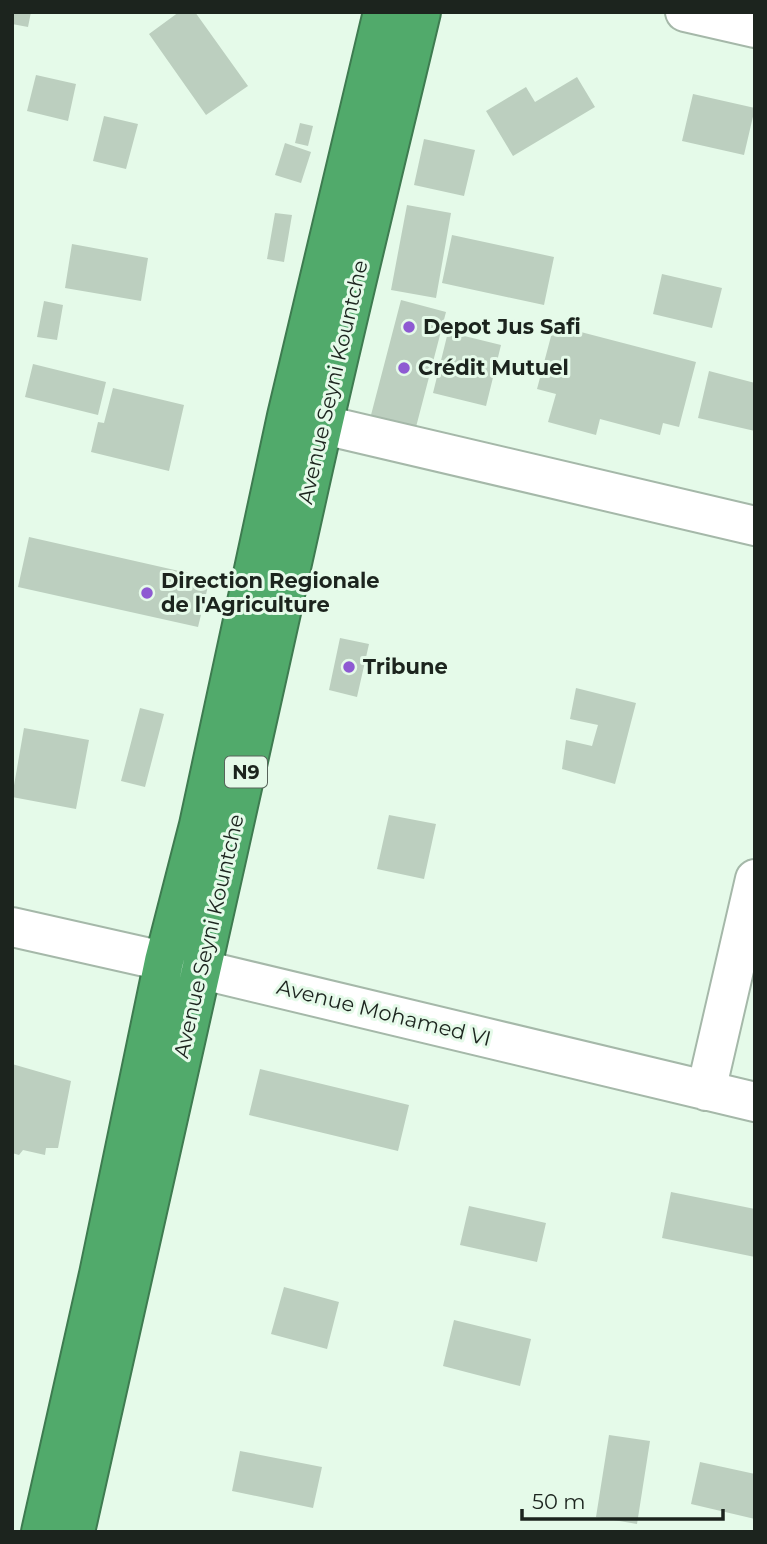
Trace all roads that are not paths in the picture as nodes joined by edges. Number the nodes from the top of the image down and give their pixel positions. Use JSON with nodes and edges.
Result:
{"nodes":[{"id":1,"x":383,"y":12,"type":"edge"},
{"id":2,"x":421,"y":12,"type":"edge"},
{"id":3,"x":685,"y":12,"type":"edge"},
{"id":4,"x":755,"y":28,"type":"edge"},
{"id":5,"x":305,"y":420,"type":"junction"},
{"id":6,"x":755,"y":526,"type":"edge"},
{"id":7,"x":755,"y":879,"type":"edge"},
{"id":8,"x":12,"y":927,"type":"edge"},
{"id":9,"x":164,"y":961,"type":"junction"},
{"id":10,"x":203,"y":970,"type":"junction"},
{"id":11,"x":706,"y":1091,"type":"junction"},
{"id":12,"x":755,"y":1102,"type":"edge"},
{"id":13,"x":115,"y":1278,"type":"junction"},
{"id":14,"x":41,"y":1532,"type":"edge"},
{"id":15,"x":75,"y":1532,"type":"edge"}],
"edges":[{"from":1,"to":5,"type":"highway","name":"Avenue Seyni Kountche","number":"N9"},
{"from":2,"to":5,"type":"highway","name":"Avenue Seyni Kountche","number":"N9"},
{"from":3,"to":4,"type":"street"},
{"from":5,"to":6,"type":"street"},
{"from":5,"to":9,"type":"highway","name":"Avenue Seyni Kountche","number":"N9"},
{"from":5,"to":10,"type":"highway","name":"Avenue Seyni Kountche","number":"N9"},
{"from":7,"to":11,"type":"street"},
{"from":8,"to":9,"type":"street","name":"Avenue Mohamed VI"},
{"from":9,"to":10,"type":"street","name":"Avenue Mohamed VI"},
{"from":9,"to":13,"type":"highway","name":"Avenue Seyni Kountche","number":"N9"},
{"from":10,"to":11,"type":"street","name":"Avenue Mohamed VI"},
{"from":10,"to":13,"type":"highway","name":"Avenue Seyni Kountche","number":"N9"},
{"from":11,"to":12,"type":"street","name":"Avenue Mohamed VI"},
{"from":13,"to":14,"type":"highway","name":"Avenue Seyni Kountche","number":"N9"},
{"from":13,"to":15,"type":"highway","name":"Avenue Seyni Kountche","number":"N9"}]}
